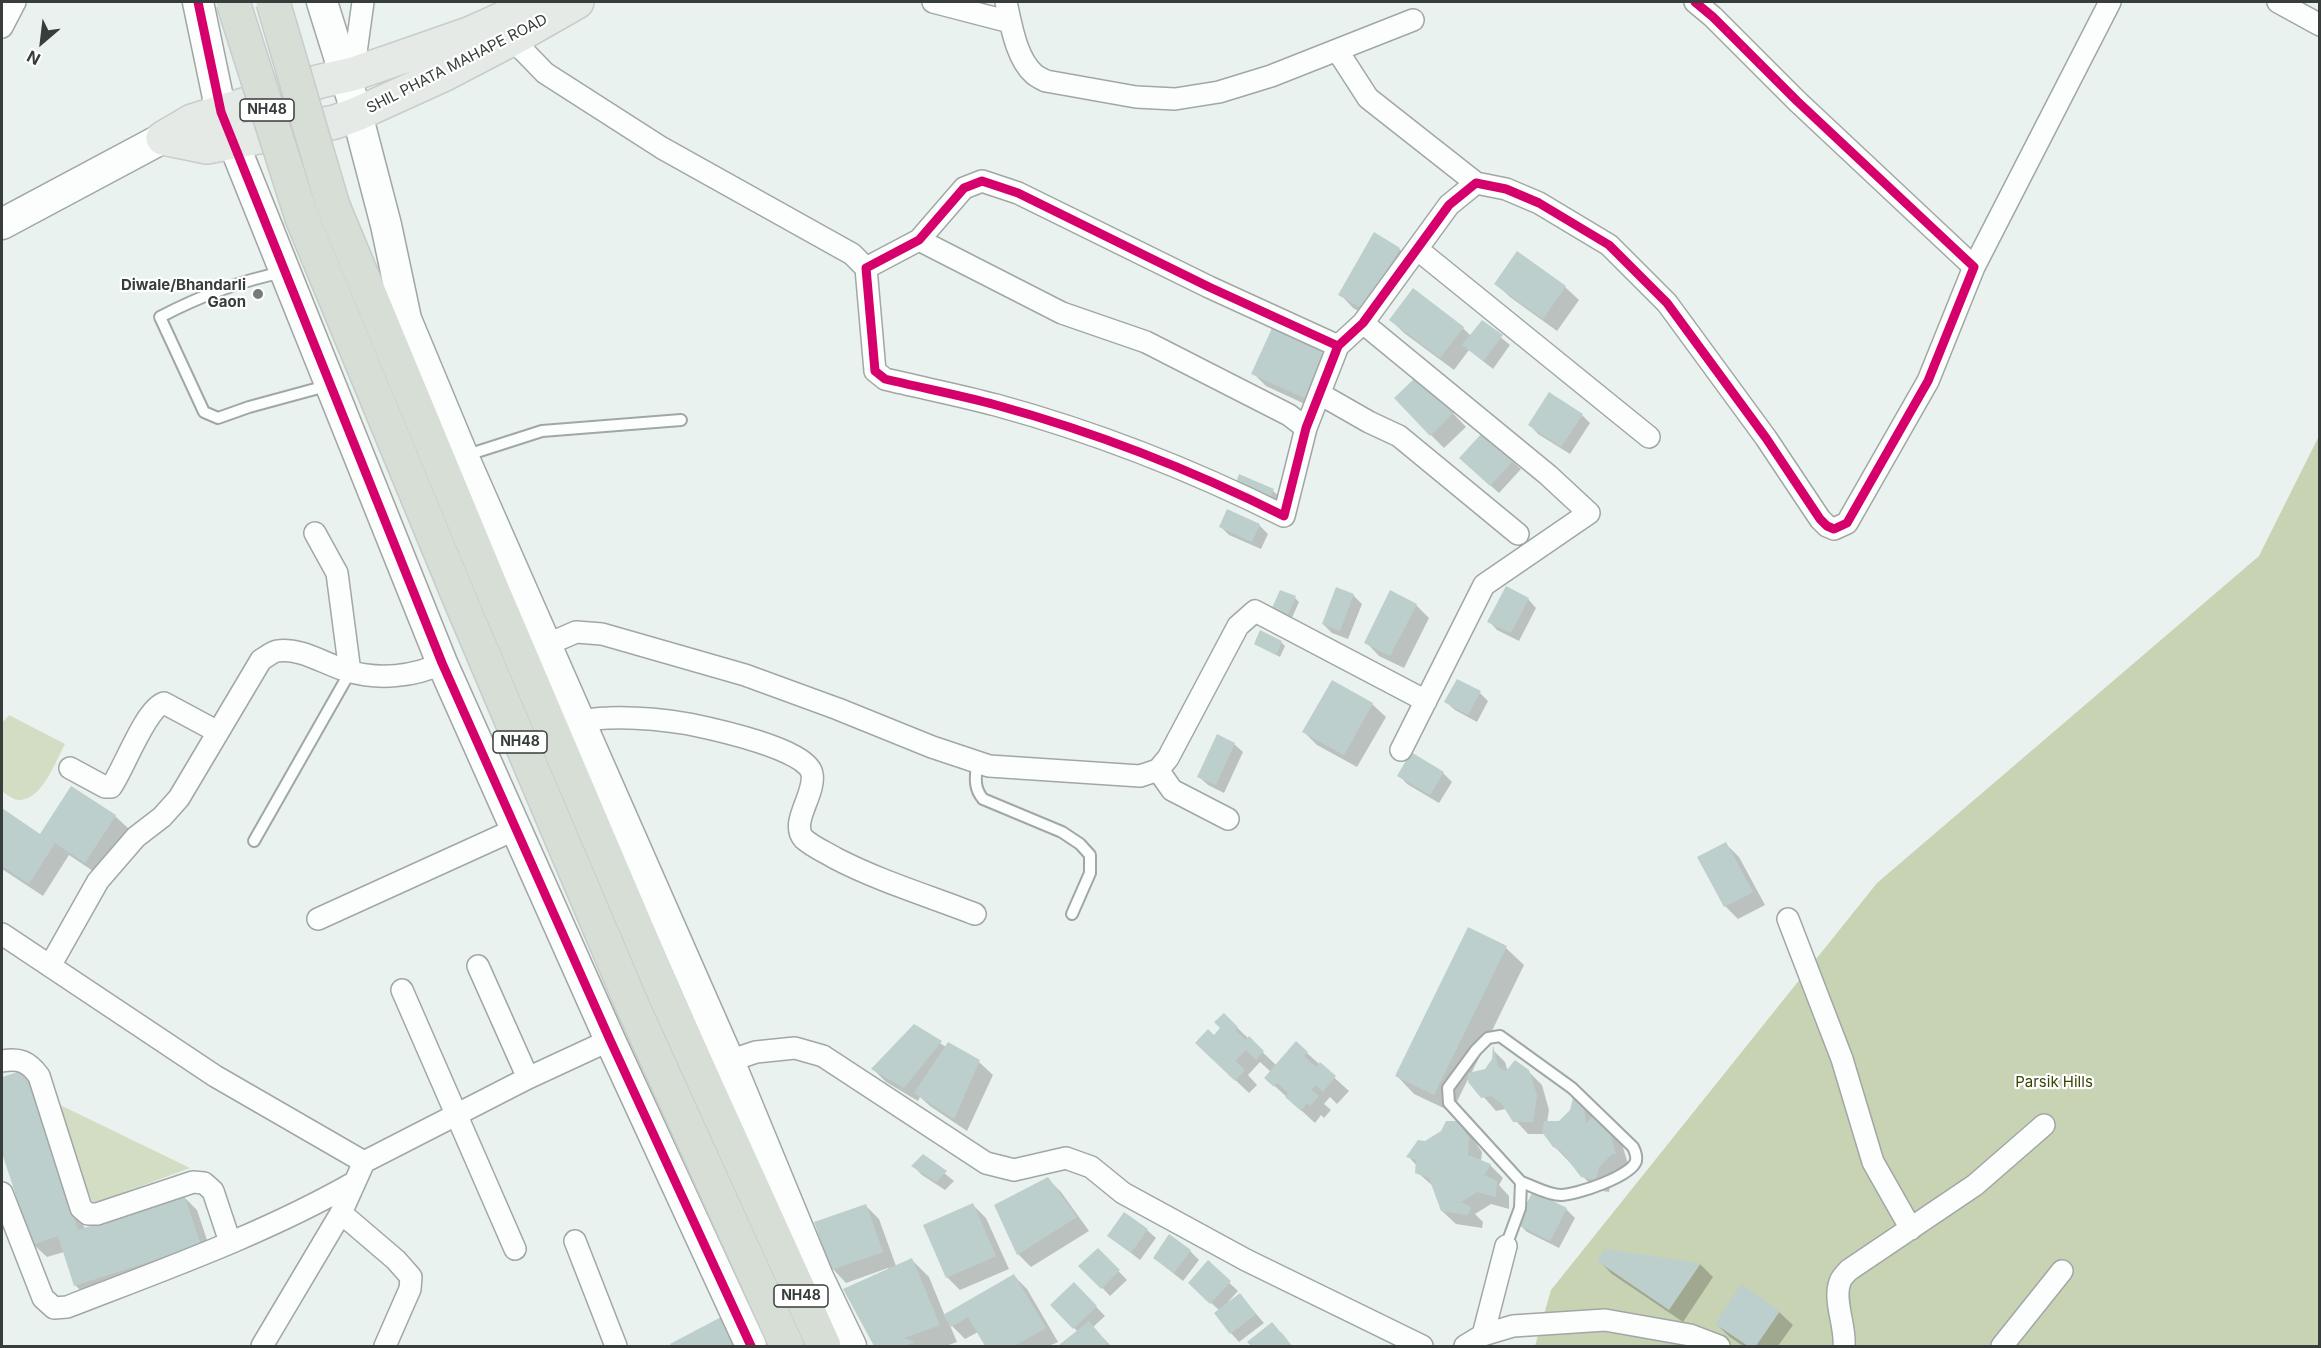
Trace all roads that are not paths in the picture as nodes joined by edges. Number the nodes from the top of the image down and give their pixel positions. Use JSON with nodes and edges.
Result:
{"nodes":[{"id":1,"x":15,"y":2,"type":"edge"},
{"id":2,"x":198,"y":2,"type":"edge"},
{"id":3,"x":234,"y":2,"type":"edge"},
{"id":4,"x":273,"y":2,"type":"edge"},
{"id":5,"x":322,"y":2,"type":"edge"},
{"id":6,"x":363,"y":2,"type":"edge"},
{"id":7,"x":540,"y":2,"type":"edge"},
{"id":8,"x":577,"y":2,"type":"edge"},
{"id":9,"x":933,"y":2,"type":"edge"},
{"id":10,"x":1695,"y":2,"type":"edge"},
{"id":11,"x":2110,"y":2,"type":"edge"},
{"id":12,"x":2278,"y":2,"type":"edge"},
{"id":13,"x":1008,"y":12,"type":"edge"},
{"id":14,"x":1413,"y":20,"type":"dead end"},
{"id":15,"x":2319,"y":25,"type":"edge"},
{"id":16,"x":2,"y":27,"type":"edge"},
{"id":17,"x":512,"y":39,"type":"junction"},
{"id":18,"x":1337,"y":50,"type":"junction"},
{"id":19,"x":349,"y":75,"type":"junction"},
{"id":20,"x":221,"y":112,"type":"junction"},
{"id":21,"x":357,"y":114,"type":"junction"},
{"id":22,"x":164,"y":138,"type":"junction"},
{"id":23,"x":232,"y":142,"type":"junction"},
{"id":24,"x":1476,"y":183,"type":"junction"},
{"id":25,"x":2,"y":224,"type":"edge"},
{"id":26,"x":919,"y":240,"type":"junction"},
{"id":27,"x":1417,"y":249,"type":"junction"},
{"id":28,"x":1974,"y":267,"type":"junction"},
{"id":29,"x":866,"y":268,"type":"junction"},
{"id":30,"x":285,"y":272,"type":"junction"},
{"id":31,"x":1363,"y":323,"type":"junction"},
{"id":32,"x":1338,"y":346,"type":"junction"},
{"id":33,"x":330,"y":385,"type":"junction"},
{"id":34,"x":1320,"y":394,"type":"junction"},
{"id":35,"x":681,"y":420,"type":"dead end"},
{"id":36,"x":1306,"y":428,"type":"junction"},
{"id":37,"x":1649,"y":437,"type":"dead end"},
{"id":38,"x":463,"y":456,"type":"junction"},
{"id":39,"x":315,"y":533,"type":"dead end"},
{"id":40,"x":1518,"y":534,"type":"dead end"},
{"id":41,"x":546,"y":645,"type":"junction"},
{"id":42,"x":442,"y":663,"type":"junction"},
{"id":43,"x":350,"y":672,"type":"junction"},
{"id":44,"x":1426,"y":701,"type":"junction"},
{"id":45,"x":580,"y":721,"type":"junction"},
{"id":46,"x":218,"y":732,"type":"junction"},
{"id":47,"x":1401,"y":750,"type":"dead end"},
{"id":48,"x":977,"y":762,"type":"junction"},
{"id":49,"x":70,"y":768,"type":"dead end"},
{"id":50,"x":1158,"y":770,"type":"junction"},
{"id":51,"x":1228,"y":819,"type":"dead end"},
{"id":52,"x":516,"y":829,"type":"junction"},
{"id":53,"x":254,"y":841,"type":"dead end"},
{"id":54,"x":975,"y":914,"type":"dead end"},
{"id":55,"x":1072,"y":914,"type":"dead end"},
{"id":56,"x":318,"y":919,"type":"dead end"},
{"id":57,"x":1788,"y":919,"type":"dead end"},
{"id":58,"x":2,"y":934,"type":"edge"},
{"id":59,"x":50,"y":966,"type":"junction"},
{"id":60,"x":478,"y":966,"type":"dead end"},
{"id":61,"x":402,"y":990,"type":"dead end"},
{"id":62,"x":610,"y":1040,"type":"junction"},
{"id":63,"x":2,"y":1061,"type":"edge"},
{"id":64,"x":729,"y":1061,"type":"junction"},
{"id":65,"x":528,"y":1078,"type":"junction"},
{"id":66,"x":457,"y":1113,"type":"junction"},
{"id":67,"x":2044,"y":1125,"type":"dead end"},
{"id":68,"x":364,"y":1162,"type":"junction"},
{"id":69,"x":355,"y":1182,"type":"junction"},
{"id":70,"x":1521,"y":1182,"type":"junction"},
{"id":71,"x":2,"y":1193,"type":"edge"},
{"id":72,"x":341,"y":1213,"type":"junction"},
{"id":73,"x":1911,"y":1229,"type":"junction"},
{"id":74,"x":575,"y":1241,"type":"dead end"},
{"id":75,"x":230,"y":1242,"type":"junction"},
{"id":76,"x":1506,"y":1246,"type":"joint"},
{"id":77,"x":515,"y":1249,"type":"dead end"},
{"id":78,"x":2062,"y":1271,"type":"dead end"},
{"id":79,"x":1483,"y":1335,"type":"junction"},
{"id":80,"x":262,"y":1347,"type":"edge"},
{"id":81,"x":385,"y":1347,"type":"edge"},
{"id":82,"x":616,"y":1347,"type":"edge"},
{"id":83,"x":751,"y":1347,"type":"edge"},
{"id":84,"x":787,"y":1347,"type":"edge"},
{"id":85,"x":824,"y":1347,"type":"edge"},
{"id":86,"x":851,"y":1347,"type":"edge"},
{"id":87,"x":1422,"y":1347,"type":"edge"},
{"id":88,"x":1465,"y":1347,"type":"edge"},
{"id":89,"x":1719,"y":1347,"type":"edge"},
{"id":90,"x":1844,"y":1347,"type":"edge"},
{"id":91,"x":2002,"y":1347,"type":"edge"}],
"edges":[{"from":1,"to":16,"type":"street"},
{"from":2,"to":20,"type":"street"},
{"from":3,"to":84,"type":"highway","number":"NH48","bridge":true},
{"from":4,"to":85,"type":"highway","number":"NH48","bridge":true},
{"from":5,"to":19,"type":"street"},
{"from":6,"to":19,"type":"street"},
{"from":7,"to":19,"type":"main road","name":"SHIL PHATA MAHAPE ROAD"},
{"from":8,"to":17,"type":"main road","name":"SHIL PHATA MAHAPE ROAD"},
{"from":9,"to":13,"type":"street"},
{"from":10,"to":28,"type":"street"},
{"from":11,"to":28,"type":"street"},
{"from":12,"to":15,"type":"street"},
{"from":13,"to":18,"type":"street"},
{"from":14,"to":18,"type":"street"},
{"from":17,"to":21,"type":"main road","name":"SHIL PHATA MAHAPE ROAD"},
{"from":17,"to":29,"type":"street"},
{"from":18,"to":24,"type":"street"},
{"from":19,"to":20,"type":"main road","name":"SHIL PHATA MAHAPE ROAD"},
{"from":19,"to":21,"type":"street"},
{"from":20,"to":22,"type":"main road","name":"SHIL PHATA MAHAPE ROAD"},
{"from":20,"to":23,"type":"street"},
{"from":21,"to":23,"type":"main road","name":"SHIL PHATA MAHAPE ROAD"},
{"from":21,"to":38,"type":"street"},
{"from":22,"to":23,"type":"main road","name":"SHIL PHATA MAHAPE ROAD"},
{"from":22,"to":25,"type":"street"},
{"from":23,"to":30,"type":"street"},
{"from":24,"to":27,"type":"street"},
{"from":24,"to":28,"type":"street"},
{"from":26,"to":29,"type":"street"},
{"from":26,"to":32,"type":"street"},
{"from":26,"to":36,"type":"street"},
{"from":27,"to":31,"type":"street"},
{"from":27,"to":37,"type":"street"},
{"from":29,"to":36,"type":"street"},
{"from":30,"to":33,"type":"street"},
{"from":30,"to":33,"type":"lane"},
{"from":31,"to":32,"type":"street"},
{"from":31,"to":44,"type":"street"},
{"from":32,"to":34,"type":"street"},
{"from":33,"to":42,"type":"street"},
{"from":34,"to":36,"type":"street"},
{"from":34,"to":40,"type":"street"},
{"from":35,"to":38,"type":"lane"},
{"from":38,"to":41,"type":"street"},
{"from":39,"to":43,"type":"street"},
{"from":41,"to":45,"type":"street"},
{"from":41,"to":48,"type":"street"},
{"from":42,"to":43,"type":"street"},
{"from":42,"to":52,"type":"street"},
{"from":43,"to":46,"type":"street"},
{"from":43,"to":53,"type":"lane"},
{"from":44,"to":47,"type":"street"},
{"from":44,"to":50,"type":"street"},
{"from":45,"to":54,"type":"street"},
{"from":45,"to":64,"type":"street"},
{"from":46,"to":49,"type":"street"},
{"from":46,"to":59,"type":"street"},
{"from":48,"to":50,"type":"street"},
{"from":48,"to":55,"type":"lane"},
{"from":50,"to":51,"type":"street"},
{"from":52,"to":56,"type":"street"},
{"from":52,"to":62,"type":"street"},
{"from":57,"to":73,"type":"street"},
{"from":58,"to":59,"type":"street"},
{"from":59,"to":68,"type":"street"},
{"from":60,"to":65,"type":"street"},
{"from":61,"to":66,"type":"street"},
{"from":62,"to":65,"type":"street"},
{"from":62,"to":83,"type":"street"},
{"from":63,"to":75,"type":"street"},
{"from":64,"to":86,"type":"street"},
{"from":64,"to":87,"type":"street"},
{"from":65,"to":66,"type":"street"},
{"from":66,"to":68,"type":"street"},
{"from":66,"to":77,"type":"street"},
{"from":67,"to":73,"type":"street"},
{"from":68,"to":69,"type":"street"},
{"from":69,"to":72,"type":"street"},
{"from":69,"to":75,"type":"street"},
{"from":70,"to":70,"type":"lane"},
{"from":70,"to":76,"type":"lane"},
{"from":71,"to":75,"type":"street"},
{"from":72,"to":80,"type":"street"},
{"from":72,"to":81,"type":"street"},
{"from":73,"to":90,"type":"street"},
{"from":74,"to":82,"type":"street"},
{"from":76,"to":79,"type":"street"},
{"from":78,"to":91,"type":"street"},
{"from":79,"to":88,"type":"street"},
{"from":79,"to":89,"type":"street"}]}
